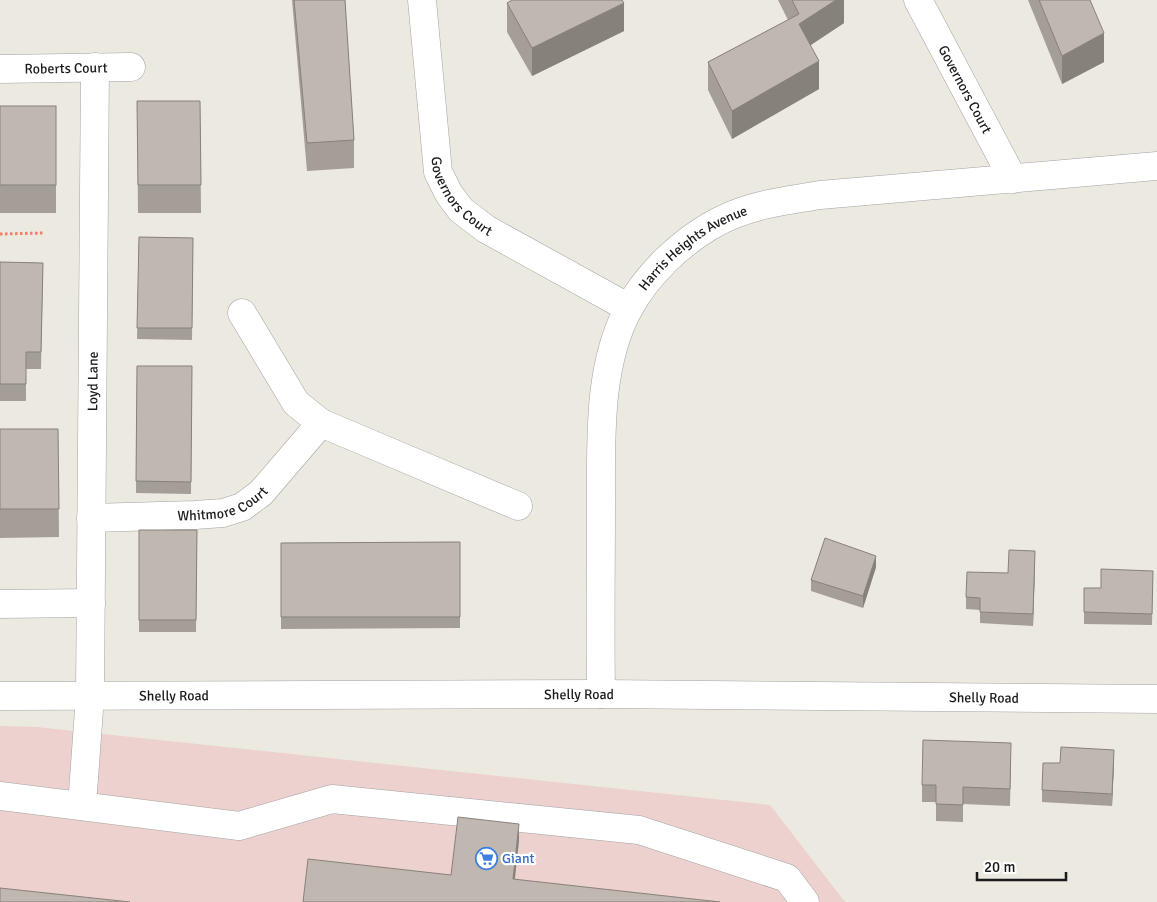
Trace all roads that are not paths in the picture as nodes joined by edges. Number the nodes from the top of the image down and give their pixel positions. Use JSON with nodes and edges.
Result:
{"nodes":[{"id":1,"x":422,"y":0,"type":"edge"},
{"id":2,"x":918,"y":0,"type":"edge"},
{"id":3,"x":95,"y":67,"type":"junction"},
{"id":4,"x":131,"y":67,"type":"dead end"},
{"id":5,"x":0,"y":69,"type":"edge"},
{"id":6,"x":1157,"y":166,"type":"edge"},
{"id":7,"x":1013,"y":179,"type":"junction"},
{"id":8,"x":629,"y":308,"type":"junction"},
{"id":9,"x":242,"y":313,"type":"dead end"},
{"id":10,"x":321,"y":423,"type":"junction"},
{"id":11,"x":518,"y":506,"type":"dead end"},
{"id":12,"x":91,"y":518,"type":"junction"},
{"id":13,"x":91,"y":603,"type":"junction"},
{"id":14,"x":0,"y":604,"type":"edge"},
{"id":15,"x":601,"y":694,"type":"junction"},
{"id":16,"x":0,"y":696,"type":"edge"},
{"id":17,"x":90,"y":696,"type":"junction"},
{"id":18,"x":1157,"y":699,"type":"edge"},
{"id":19,"x":0,"y":796,"type":"edge"},
{"id":20,"x":82,"y":806,"type":"junction"},
{"id":21,"x":805,"y":902,"type":"edge"}],
"edges":[{"from":1,"to":8,"type":"street","name":"Governors Court"},
{"from":2,"to":7,"type":"street","name":"Governors Court"},
{"from":3,"to":4,"type":"street","name":"Roberts Court"},
{"from":3,"to":5,"type":"street","name":"Roberts Court"},
{"from":3,"to":12,"type":"street","name":"Loyd Lane"},
{"from":6,"to":7,"type":"street","name":"Harris Heights Avenue"},
{"from":7,"to":8,"type":"street","name":"Harris Heights Avenue"},
{"from":8,"to":15,"type":"street","name":"Harris Heights Avenue"},
{"from":9,"to":10,"type":"street"},
{"from":10,"to":11,"type":"street"},
{"from":10,"to":12,"type":"street","name":"Whitmore Court"},
{"from":12,"to":13,"type":"street","name":"Loyd Lane"},
{"from":13,"to":14,"type":"street"},
{"from":13,"to":17,"type":"street","name":"Loyd Lane"},
{"from":15,"to":17,"type":"street","name":"Shelly Road"},
{"from":15,"to":18,"type":"street","name":"Shelly Road"},
{"from":16,"to":17,"type":"street","name":"Shelly Road"},
{"from":17,"to":20,"type":"street","name":"Loyd Lane"},
{"from":19,"to":20,"type":"street"},
{"from":20,"to":21,"type":"street"}]}
